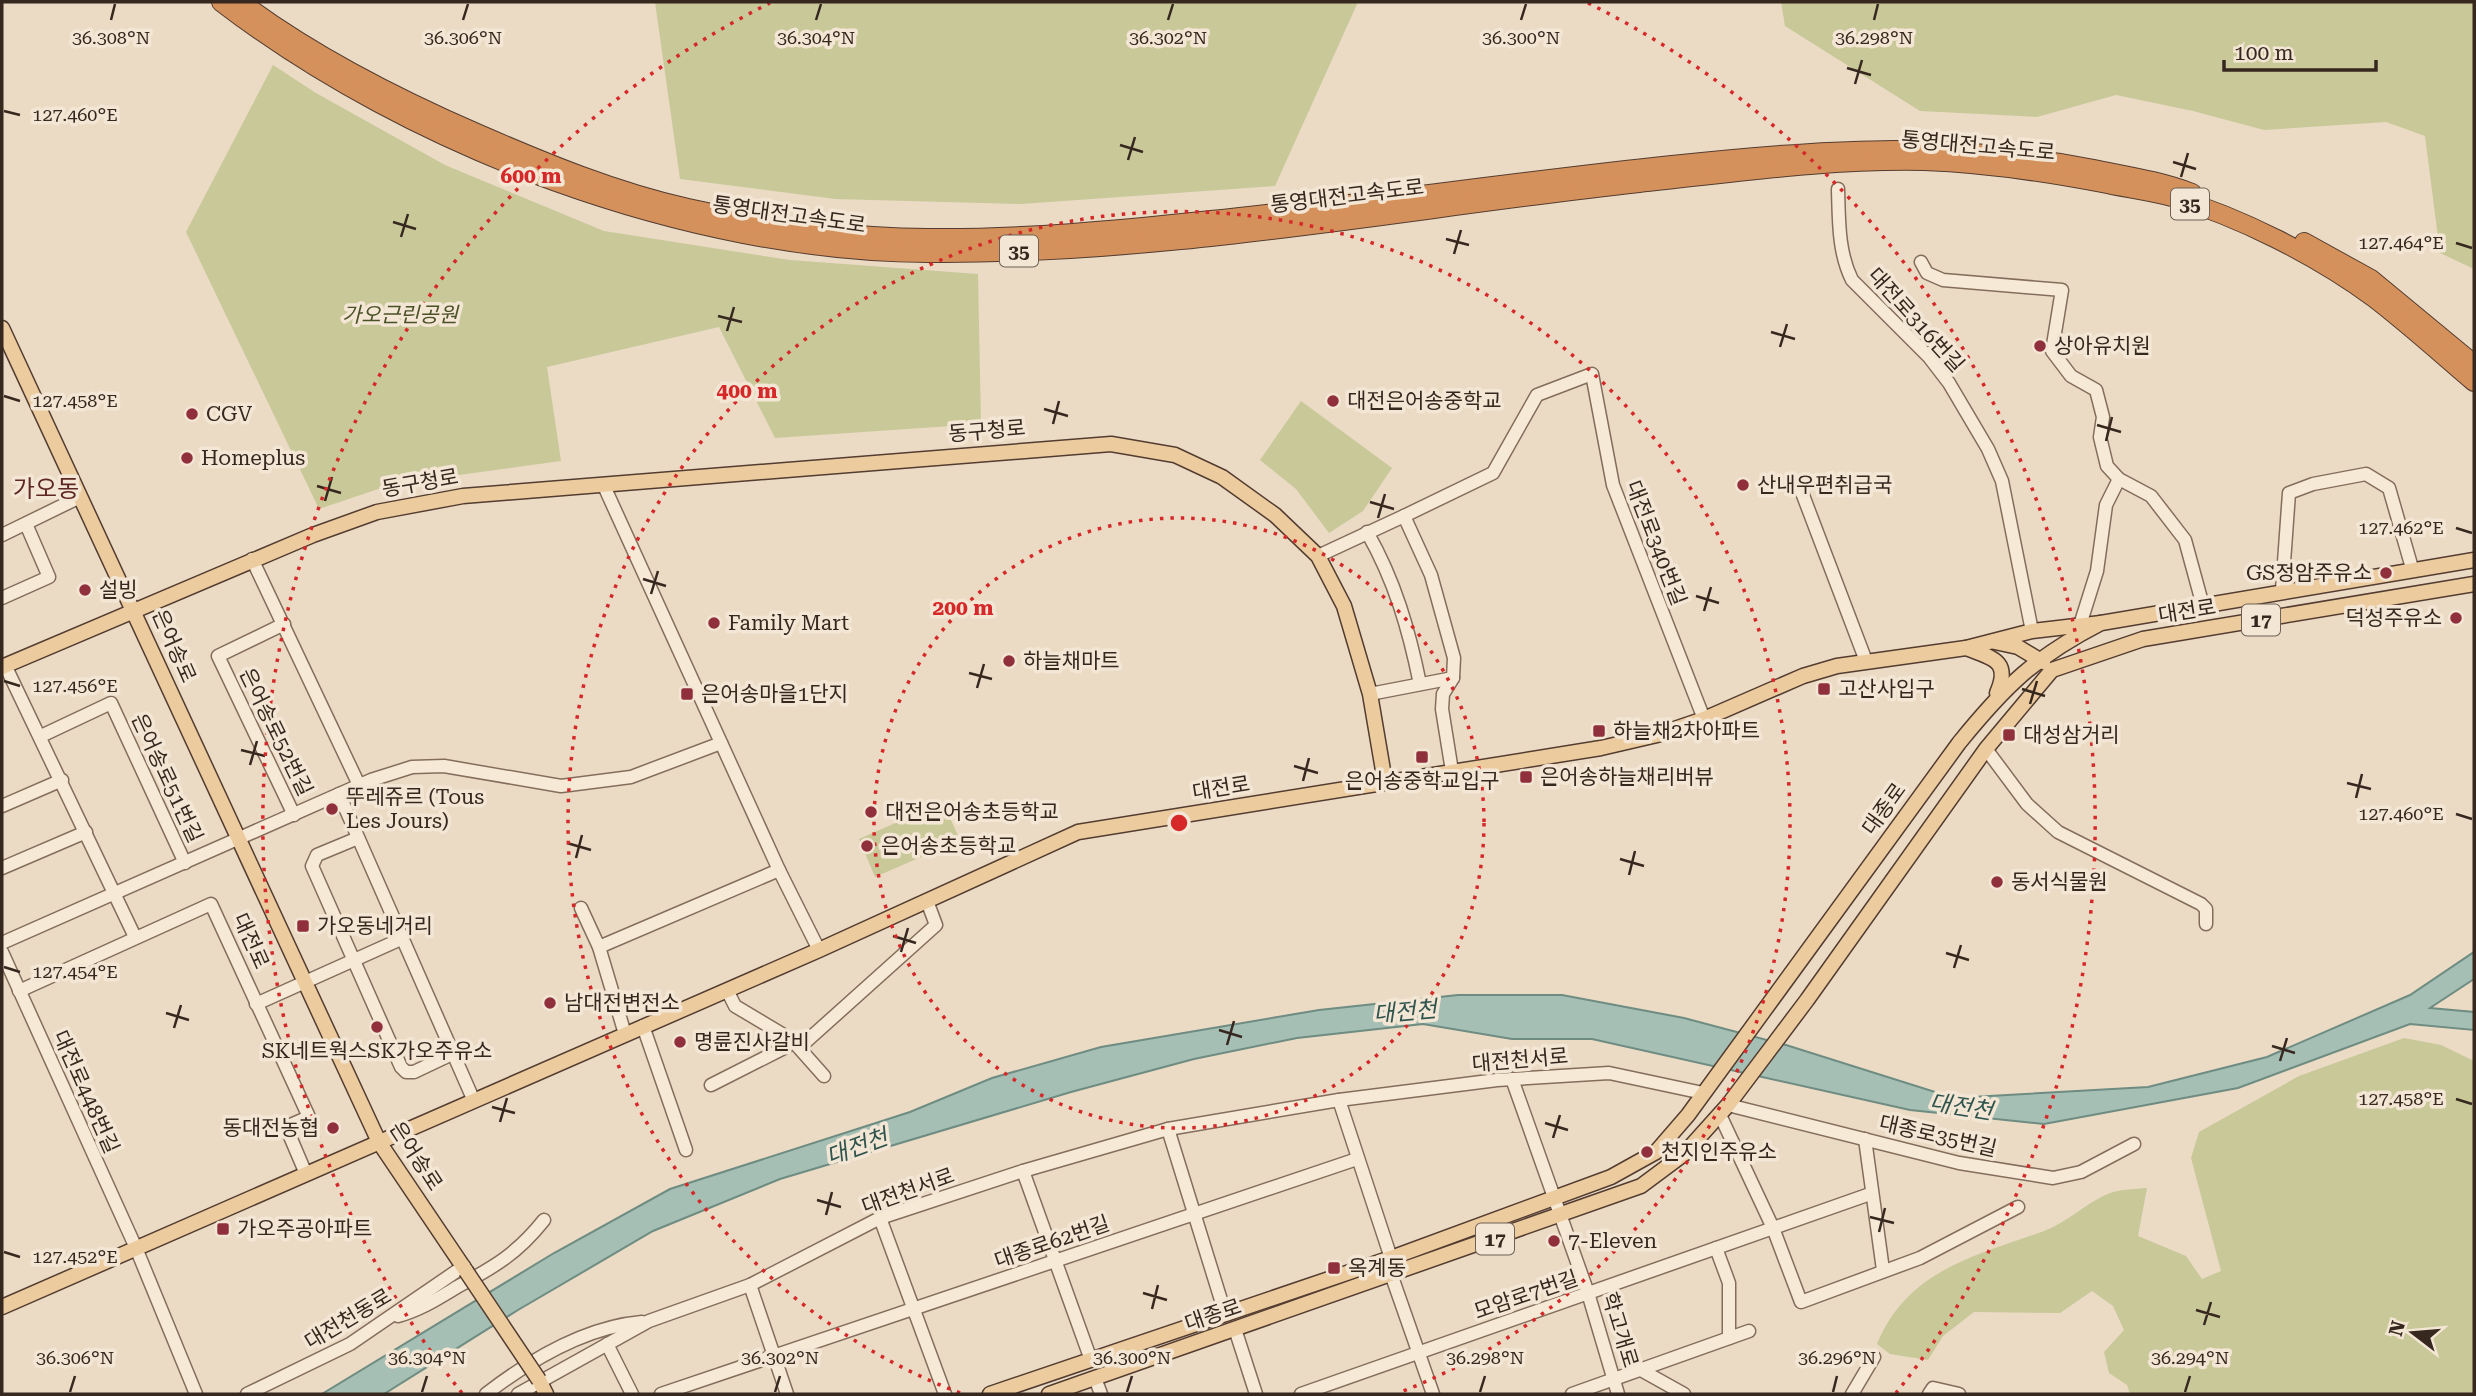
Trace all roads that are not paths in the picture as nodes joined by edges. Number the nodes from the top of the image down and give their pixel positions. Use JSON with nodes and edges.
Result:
{"nodes":[{"id":1,"x":221,"y":2,"type":"edge"},
{"id":2,"x":241,"y":2,"type":"edge"},
{"id":3,"x":270,"y":32,"type":"junction"},
{"id":4,"x":1856,"y":155,"type":"junction"},
{"id":5,"x":1838,"y":189,"type":"dead end"},
{"id":6,"x":1921,"y":262,"type":"dead end"},
{"id":7,"x":2,"y":328,"type":"edge"},
{"id":8,"x":2474,"y":364,"type":"edge"},
{"id":9,"x":2474,"y":382,"type":"edge"},
{"id":10,"x":2119,"y":479,"type":"junction"},
{"id":11,"x":604,"y":486,"type":"junction"},
{"id":12,"x":1801,"y":490,"type":"dead end"},
{"id":13,"x":80,"y":497,"type":"junction"},
{"id":14,"x":1404,"y":516,"type":"junction"},
{"id":15,"x":26,"y":524,"type":"junction"},
{"id":16,"x":1367,"y":532,"type":"junction"},
{"id":17,"x":2,"y":535,"type":"edge"},
{"id":18,"x":1318,"y":556,"type":"junction"},
{"id":19,"x":252,"y":559,"type":"junction"},
{"id":20,"x":2474,"y":560,"type":"edge"},
{"id":21,"x":2412,"y":568,"type":"junction"},
{"id":22,"x":2474,"y":584,"type":"edge"},
{"id":23,"x":2282,"y":590,"type":"junction"},
{"id":24,"x":2,"y":598,"type":"edge"},
{"id":25,"x":2203,"y":606,"type":"junction"},
{"id":26,"x":134,"y":609,"type":"junction"},
{"id":27,"x":2101,"y":623,"type":"junction"},
{"id":28,"x":284,"y":624,"type":"junction"},
{"id":29,"x":2080,"y":625,"type":"junction"},
{"id":30,"x":2032,"y":631,"type":"junction"},
{"id":31,"x":1993,"y":642,"type":"junction"},
{"id":32,"x":1966,"y":649,"type":"junction"},
{"id":33,"x":2039,"y":658,"type":"junction"},
{"id":34,"x":1866,"y":661,"type":"junction"},
{"id":35,"x":4,"y":666,"type":"edge"},
{"id":36,"x":2052,"y":670,"type":"junction"},
{"id":37,"x":1453,"y":678,"type":"junction"},
{"id":38,"x":1420,"y":684,"type":"junction"},
{"id":39,"x":1370,"y":694,"type":"junction"},
{"id":40,"x":1995,"y":698,"type":"junction"},
{"id":41,"x":1704,"y":719,"type":"junction"},
{"id":42,"x":41,"y":736,"type":"junction"},
{"id":43,"x":721,"y":743,"type":"junction"},
{"id":44,"x":1986,"y":749,"type":"junction"},
{"id":45,"x":1452,"y":771,"type":"junction"},
{"id":46,"x":62,"y":780,"type":"junction"},
{"id":47,"x":1385,"y":782,"type":"junction"},
{"id":48,"x":359,"y":785,"type":"junction"},
{"id":49,"x":339,"y":794,"type":"junction"},
{"id":50,"x":2,"y":806,"type":"edge"},
{"id":51,"x":294,"y":814,"type":"junction"},
{"id":52,"x":86,"y":832,"type":"junction"},
{"id":53,"x":358,"y":838,"type":"junction"},
{"id":54,"x":239,"y":840,"type":"junction"},
{"id":55,"x":185,"y":863,"type":"junction"},
{"id":56,"x":2,"y":868,"type":"edge"},
{"id":57,"x":779,"y":870,"type":"junction"},
{"id":58,"x":115,"y":894,"type":"junction"},
{"id":59,"x":927,"y":901,"type":"junction"},
{"id":60,"x":581,"y":908,"type":"dead end"},
{"id":61,"x":2206,"y":924,"type":"dead end"},
{"id":62,"x":135,"y":937,"type":"junction"},
{"id":63,"x":401,"y":939,"type":"junction"},
{"id":64,"x":2,"y":943,"type":"edge"},
{"id":65,"x":599,"y":947,"type":"junction"},
{"id":66,"x":819,"y":950,"type":"junction"},
{"id":67,"x":2,"y":952,"type":"edge"},
{"id":68,"x":353,"y":961,"type":"junction"},
{"id":69,"x":304,"y":983,"type":"junction"},
{"id":70,"x":727,"y":990,"type":"junction"},
{"id":71,"x":19,"y":991,"type":"junction"},
{"id":72,"x":256,"y":1004,"type":"junction"},
{"id":73,"x":643,"y":1026,"type":"junction"},
{"id":74,"x":625,"y":1034,"type":"junction"},
{"id":75,"x":796,"y":1044,"type":"junction"},
{"id":76,"x":454,"y":1053,"type":"junction"},
{"id":77,"x":824,"y":1076,"type":"dead end"},
{"id":78,"x":1512,"y":1079,"type":"junction"},
{"id":79,"x":711,"y":1085,"type":"dead end"},
{"id":80,"x":1704,"y":1092,"type":"junction"},
{"id":81,"x":1339,"y":1100,"type":"junction"},
{"id":82,"x":474,"y":1101,"type":"junction"},
{"id":83,"x":1724,"y":1110,"type":"junction"},
{"id":84,"x":1168,"y":1129,"type":"junction"},
{"id":85,"x":1865,"y":1139,"type":"junction"},
{"id":86,"x":379,"y":1142,"type":"junction"},
{"id":87,"x":2134,"y":1144,"type":"dead end"},
{"id":88,"x":686,"y":1150,"type":"dead end"},
{"id":89,"x":1357,"y":1159,"type":"junction"},
{"id":90,"x":1023,"y":1171,"type":"junction"},
{"id":91,"x":306,"y":1174,"type":"junction"},
{"id":92,"x":1870,"y":1194,"type":"junction"},
{"id":93,"x":1554,"y":1198,"type":"junction"},
{"id":94,"x":2018,"y":1207,"type":"dead end"},
{"id":95,"x":1193,"y":1212,"type":"junction"},
{"id":96,"x":1561,"y":1216,"type":"junction"},
{"id":97,"x":880,"y":1218,"type":"junction"},
{"id":98,"x":544,"y":1220,"type":"dead end"},
{"id":99,"x":1773,"y":1228,"type":"junction"},
{"id":100,"x":136,"y":1248,"type":"junction"},
{"id":101,"x":1716,"y":1248,"type":"junction"},
{"id":102,"x":1391,"y":1258,"type":"junction"},
{"id":103,"x":1054,"y":1262,"type":"junction"},
{"id":104,"x":465,"y":1269,"type":"junction"},
{"id":105,"x":1883,"y":1270,"type":"junction"},
{"id":106,"x":1391,"y":1274,"type":"junction"},
{"id":107,"x":750,"y":1285,"type":"junction"},
{"id":108,"x":1588,"y":1293,"type":"junction"},
{"id":109,"x":2,"y":1307,"type":"edge"},
{"id":110,"x":915,"y":1309,"type":"junction"},
{"id":111,"x":1225,"y":1313,"type":"junction"},
{"id":112,"x":391,"y":1318,"type":"junction"},
{"id":113,"x":649,"y":1321,"type":"junction"},
{"id":114,"x":1235,"y":1329,"type":"junction"},
{"id":115,"x":1749,"y":1331,"type":"dead end"},
{"id":116,"x":1729,"y":1338,"type":"junction"},
{"id":117,"x":607,"y":1344,"type":"junction"},
{"id":118,"x":1420,"y":1353,"type":"junction"},
{"id":119,"x":773,"y":1357,"type":"junction"},
{"id":120,"x":1874,"y":1357,"type":"dead end"},
{"id":121,"x":1091,"y":1360,"type":"junction"},
{"id":122,"x":1641,"y":1370,"type":"junction"},
{"id":123,"x":1095,"y":1378,"type":"junction"},
{"id":124,"x":1615,"y":1379,"type":"junction"},
{"id":125,"x":539,"y":1380,"type":"junction"},
{"id":126,"x":1931,"y":1391,"type":"edge"},
{"id":127,"x":196,"y":1394,"type":"edge"},
{"id":128,"x":247,"y":1394,"type":"edge"},
{"id":129,"x":486,"y":1394,"type":"edge"},
{"id":130,"x":518,"y":1394,"type":"edge"},
{"id":131,"x":546,"y":1394,"type":"edge"},
{"id":132,"x":632,"y":1394,"type":"edge"},
{"id":133,"x":661,"y":1394,"type":"edge"},
{"id":134,"x":786,"y":1394,"type":"edge"},
{"id":135,"x":945,"y":1394,"type":"edge"},
{"id":136,"x":990,"y":1394,"type":"edge"},
{"id":137,"x":1049,"y":1394,"type":"edge"},
{"id":138,"x":1101,"y":1394,"type":"edge"},
{"id":139,"x":1256,"y":1394,"type":"edge"},
{"id":140,"x":1301,"y":1394,"type":"edge"},
{"id":141,"x":1433,"y":1394,"type":"edge"},
{"id":142,"x":1572,"y":1394,"type":"edge"},
{"id":143,"x":1618,"y":1394,"type":"edge"},
{"id":144,"x":1684,"y":1394,"type":"edge"},
{"id":145,"x":1852,"y":1394,"type":"edge"},
{"id":146,"x":1959,"y":1394,"type":"edge"}],
"edges":[{"from":1,"to":3,"type":"highway","name":"통영대전고속도로","number":"35"},
{"from":2,"to":3,"type":"highway","name":"통영대전고속도로","number":"35"},
{"from":3,"to":4,"type":"highway","name":"통영대전고속도로","number":"35"},
{"from":4,"to":8,"type":"highway","name":"통영대전고속도로","number":"35"},
{"from":4,"to":9,"type":"highway","name":"통영대전고속도로","number":"35"},
{"from":5,"to":30,"type":"street","name":"대전로316번길"},
{"from":6,"to":10,"type":"street"},
{"from":7,"to":13,"type":"main road","name":"은어송로"},
{"from":10,"to":25,"type":"street"},
{"from":10,"to":29,"type":"street"},
{"from":11,"to":18,"type":"main road","name":"동구청로"},
{"from":11,"to":19,"type":"main road","name":"동구청로"},
{"from":11,"to":43,"type":"street"},
{"from":12,"to":34,"type":"street"},
{"from":13,"to":15,"type":"street"},
{"from":13,"to":26,"type":"main road","name":"은어송로"},
{"from":14,"to":16,"type":"street"},
{"from":14,"to":37,"type":"street"},
{"from":14,"to":41,"type":"street","name":"대전로340번길"},
{"from":15,"to":17,"type":"street"},
{"from":15,"to":24,"type":"street"},
{"from":16,"to":18,"type":"street"},
{"from":16,"to":38,"type":"street"},
{"from":18,"to":39,"type":"main road","name":"동구청로"},
{"from":19,"to":26,"type":"main road","name":"동구청로"},
{"from":19,"to":28,"type":"street"},
{"from":20,"to":21,"type":"main road","name":"대전로","number":"17"},
{"from":21,"to":23,"type":"main road","name":"대전로","number":"17"},
{"from":21,"to":23,"type":"street"},
{"from":22,"to":36,"type":"main road","name":"대전로","number":"17"},
{"from":23,"to":25,"type":"main road","name":"대전로","number":"17"},
{"from":25,"to":27,"type":"main road","name":"대전로","number":"17"},
{"from":26,"to":35,"type":"main road","name":"동구청로"},
{"from":26,"to":54,"type":"main road","name":"은어송로"},
{"from":27,"to":29,"type":"main road","name":"대전로"},
{"from":27,"to":33,"type":"main road","name":"대전로","number":"17"},
{"from":28,"to":48,"type":"street"},
{"from":28,"to":51,"type":"street","name":"은어송로52번길"},
{"from":29,"to":30,"type":"main road","name":"대전로"},
{"from":30,"to":31,"type":"main road","name":"대전로"},
{"from":31,"to":32,"type":"main road","name":"대전로"},
{"from":31,"to":33,"type":"main road"},
{"from":32,"to":34,"type":"main road","name":"대전로"},
{"from":32,"to":40,"type":"main road"},
{"from":33,"to":36,"type":"main road"},
{"from":33,"to":40,"type":"main road","name":"대종로","number":"17"},
{"from":34,"to":41,"type":"main road","name":"대전로"},
{"from":35,"to":42,"type":"street"},
{"from":36,"to":44,"type":"main road","number":"17"},
{"from":37,"to":38,"type":"street"},
{"from":37,"to":45,"type":"street"},
{"from":38,"to":39,"type":"street"},
{"from":39,"to":47,"type":"main road","name":"동구청로"},
{"from":40,"to":80,"type":"main road","name":"대종로","number":"17"},
{"from":41,"to":45,"type":"main road","name":"대전로"},
{"from":42,"to":46,"type":"street"},
{"from":42,"to":55,"type":"street","name":"은어송로51번길"},
{"from":43,"to":48,"type":"street","name":"은어송로52번길"},
{"from":43,"to":57,"type":"street"},
{"from":44,"to":61,"type":"street"},
{"from":44,"to":83,"type":"main road","number":"17"},
{"from":45,"to":47,"type":"main road","name":"대전로"},
{"from":46,"to":50,"type":"street"},
{"from":46,"to":52,"type":"street"},
{"from":47,"to":59,"type":"main road","name":"대전로"},
{"from":48,"to":49,"type":"street","name":"은어송로52번길"},
{"from":49,"to":51,"type":"street","name":"은어송로52번길"},
{"from":49,"to":53,"type":"street"},
{"from":51,"to":54,"type":"street","name":"은어송로52번길"},
{"from":52,"to":56,"type":"street"},
{"from":52,"to":58,"type":"street"},
{"from":53,"to":63,"type":"street"},
{"from":53,"to":68,"type":"street"},
{"from":54,"to":55,"type":"street","name":"은어송로51번길"},
{"from":54,"to":69,"type":"main road","name":"은어송로"},
{"from":55,"to":58,"type":"street","name":"은어송로51번길"},
{"from":57,"to":65,"type":"street"},
{"from":57,"to":66,"type":"street"},
{"from":58,"to":62,"type":"street"},
{"from":58,"to":64,"type":"street","name":"은어송로51번길"},
{"from":59,"to":66,"type":"main road","name":"대전로"},
{"from":59,"to":75,"type":"street"},
{"from":60,"to":65,"type":"street"},
{"from":62,"to":71,"type":"street","name":"대전로"},
{"from":62,"to":72,"type":"street","name":"대전로"},
{"from":63,"to":68,"type":"street"},
{"from":63,"to":76,"type":"street"},
{"from":65,"to":74,"type":"street"},
{"from":66,"to":70,"type":"main road","name":"대전로"},
{"from":67,"to":71,"type":"street","name":"대전로448번길"},
{"from":68,"to":69,"type":"street"},
{"from":68,"to":76,"type":"street"},
{"from":69,"to":72,"type":"street"},
{"from":69,"to":86,"type":"main road","name":"은어송로"},
{"from":70,"to":73,"type":"main road","name":"대전로"},
{"from":70,"to":75,"type":"street"},
{"from":71,"to":100,"type":"street","name":"대전로448번길"},
{"from":72,"to":91,"type":"street","name":"대전로"},
{"from":73,"to":74,"type":"main road","name":"대전로"},
{"from":73,"to":88,"type":"street"},
{"from":74,"to":82,"type":"main road","name":"대전로"},
{"from":75,"to":77,"type":"street"},
{"from":75,"to":79,"type":"street"},
{"from":76,"to":82,"type":"street"},
{"from":78,"to":80,"type":"street","name":"대전천서로"},
{"from":78,"to":81,"type":"street","name":"대전천서로"},
{"from":78,"to":93,"type":"street"},
{"from":80,"to":93,"type":"main road","name":"대종로","number":"17"},
{"from":81,"to":84,"type":"street","name":"대전천서로"},
{"from":81,"to":89,"type":"street"},
{"from":82,"to":86,"type":"main road","name":"대전로"},
{"from":83,"to":85,"type":"street","name":"대종로35번길"},
{"from":83,"to":96,"type":"main road","name":"대종로","number":"17"},
{"from":83,"to":99,"type":"street"},
{"from":84,"to":90,"type":"street","name":"대전천서로"},
{"from":84,"to":95,"type":"street","name":"대종로"},
{"from":85,"to":87,"type":"street","name":"대종로35번길"},
{"from":85,"to":92,"type":"street"},
{"from":86,"to":91,"type":"main road","name":"대전로"},
{"from":86,"to":104,"type":"main road","name":"은어송로"},
{"from":89,"to":95,"type":"street","name":"대종로62번길"},
{"from":89,"to":102,"type":"street"},
{"from":90,"to":97,"type":"street","name":"대전천서로"},
{"from":90,"to":103,"type":"street"},
{"from":91,"to":100,"type":"main road","name":"대전로"},
{"from":92,"to":99,"type":"street","name":"모암로7번길"},
{"from":92,"to":105,"type":"street"},
{"from":93,"to":96,"type":"street","name":"학고개로"},
{"from":93,"to":102,"type":"main road","name":"대종로","number":"17"},
{"from":94,"to":105,"type":"street"},
{"from":95,"to":103,"type":"street","name":"대종로62번길"},
{"from":95,"to":111,"type":"street","name":"대종로"},
{"from":96,"to":106,"type":"main road","name":"대종로","number":"17"},
{"from":96,"to":108,"type":"street","name":"학고개로"},
{"from":97,"to":107,"type":"street","name":"대전천서로"},
{"from":97,"to":110,"type":"street"},
{"from":98,"to":112,"type":"street"},
{"from":99,"to":101,"type":"street","name":"모암로7번길"},
{"from":99,"to":105,"type":"street"},
{"from":100,"to":109,"type":"main road","name":"대전로"},
{"from":100,"to":127,"type":"street"},
{"from":101,"to":108,"type":"street","name":"모암로7번길"},
{"from":101,"to":116,"type":"street"},
{"from":102,"to":111,"type":"main road","name":"대종로","number":"17"},
{"from":103,"to":110,"type":"street","name":"대종로62번길"},
{"from":103,"to":121,"type":"street"},
{"from":104,"to":112,"type":"street","name":"대전천동로"},
{"from":104,"to":125,"type":"main road","name":"은어송로","bridge":true},
{"from":106,"to":114,"type":"main road","name":"대종로","number":"17"},
{"from":106,"to":118,"type":"street"},
{"from":107,"to":113,"type":"street","name":"대전천서로"},
{"from":107,"to":119,"type":"street"},
{"from":108,"to":118,"type":"street","name":"모암로7번길"},
{"from":108,"to":124,"type":"street","name":"학고개로"},
{"from":110,"to":119,"type":"street","name":"대종로62번길"},
{"from":110,"to":135,"type":"street"},
{"from":111,"to":121,"type":"main road","name":"대종로","number":"17"},
{"from":112,"to":128,"type":"street","name":"대전천동로"},
{"from":113,"to":117,"type":"street","name":"대전천서로"},
{"from":113,"to":129,"type":"street"},
{"from":114,"to":123,"type":"main road","name":"대종로","number":"17"},
{"from":114,"to":139,"type":"street"},
{"from":115,"to":116,"type":"street"},
{"from":116,"to":122,"type":"street"},
{"from":117,"to":125,"type":"street","name":"대전천서로"},
{"from":117,"to":132,"type":"street"},
{"from":118,"to":140,"type":"street","name":"모암로7번길"},
{"from":118,"to":141,"type":"street"},
{"from":119,"to":133,"type":"street","name":"대종로62번길"},
{"from":119,"to":134,"type":"street"},
{"from":120,"to":145,"type":"street"},
{"from":121,"to":136,"type":"main road","name":"대종로","number":"17"},
{"from":122,"to":124,"type":"street"},
{"from":122,"to":144,"type":"street"},
{"from":123,"to":137,"type":"main road","name":"대종로","number":"17"},
{"from":123,"to":138,"type":"street"},
{"from":124,"to":142,"type":"street"},
{"from":124,"to":143,"type":"street","name":"학고개로"},
{"from":125,"to":130,"type":"street","name":"대전천서로"},
{"from":125,"to":131,"type":"main road"},
{"from":126,"to":146,"type":"street"}]}
